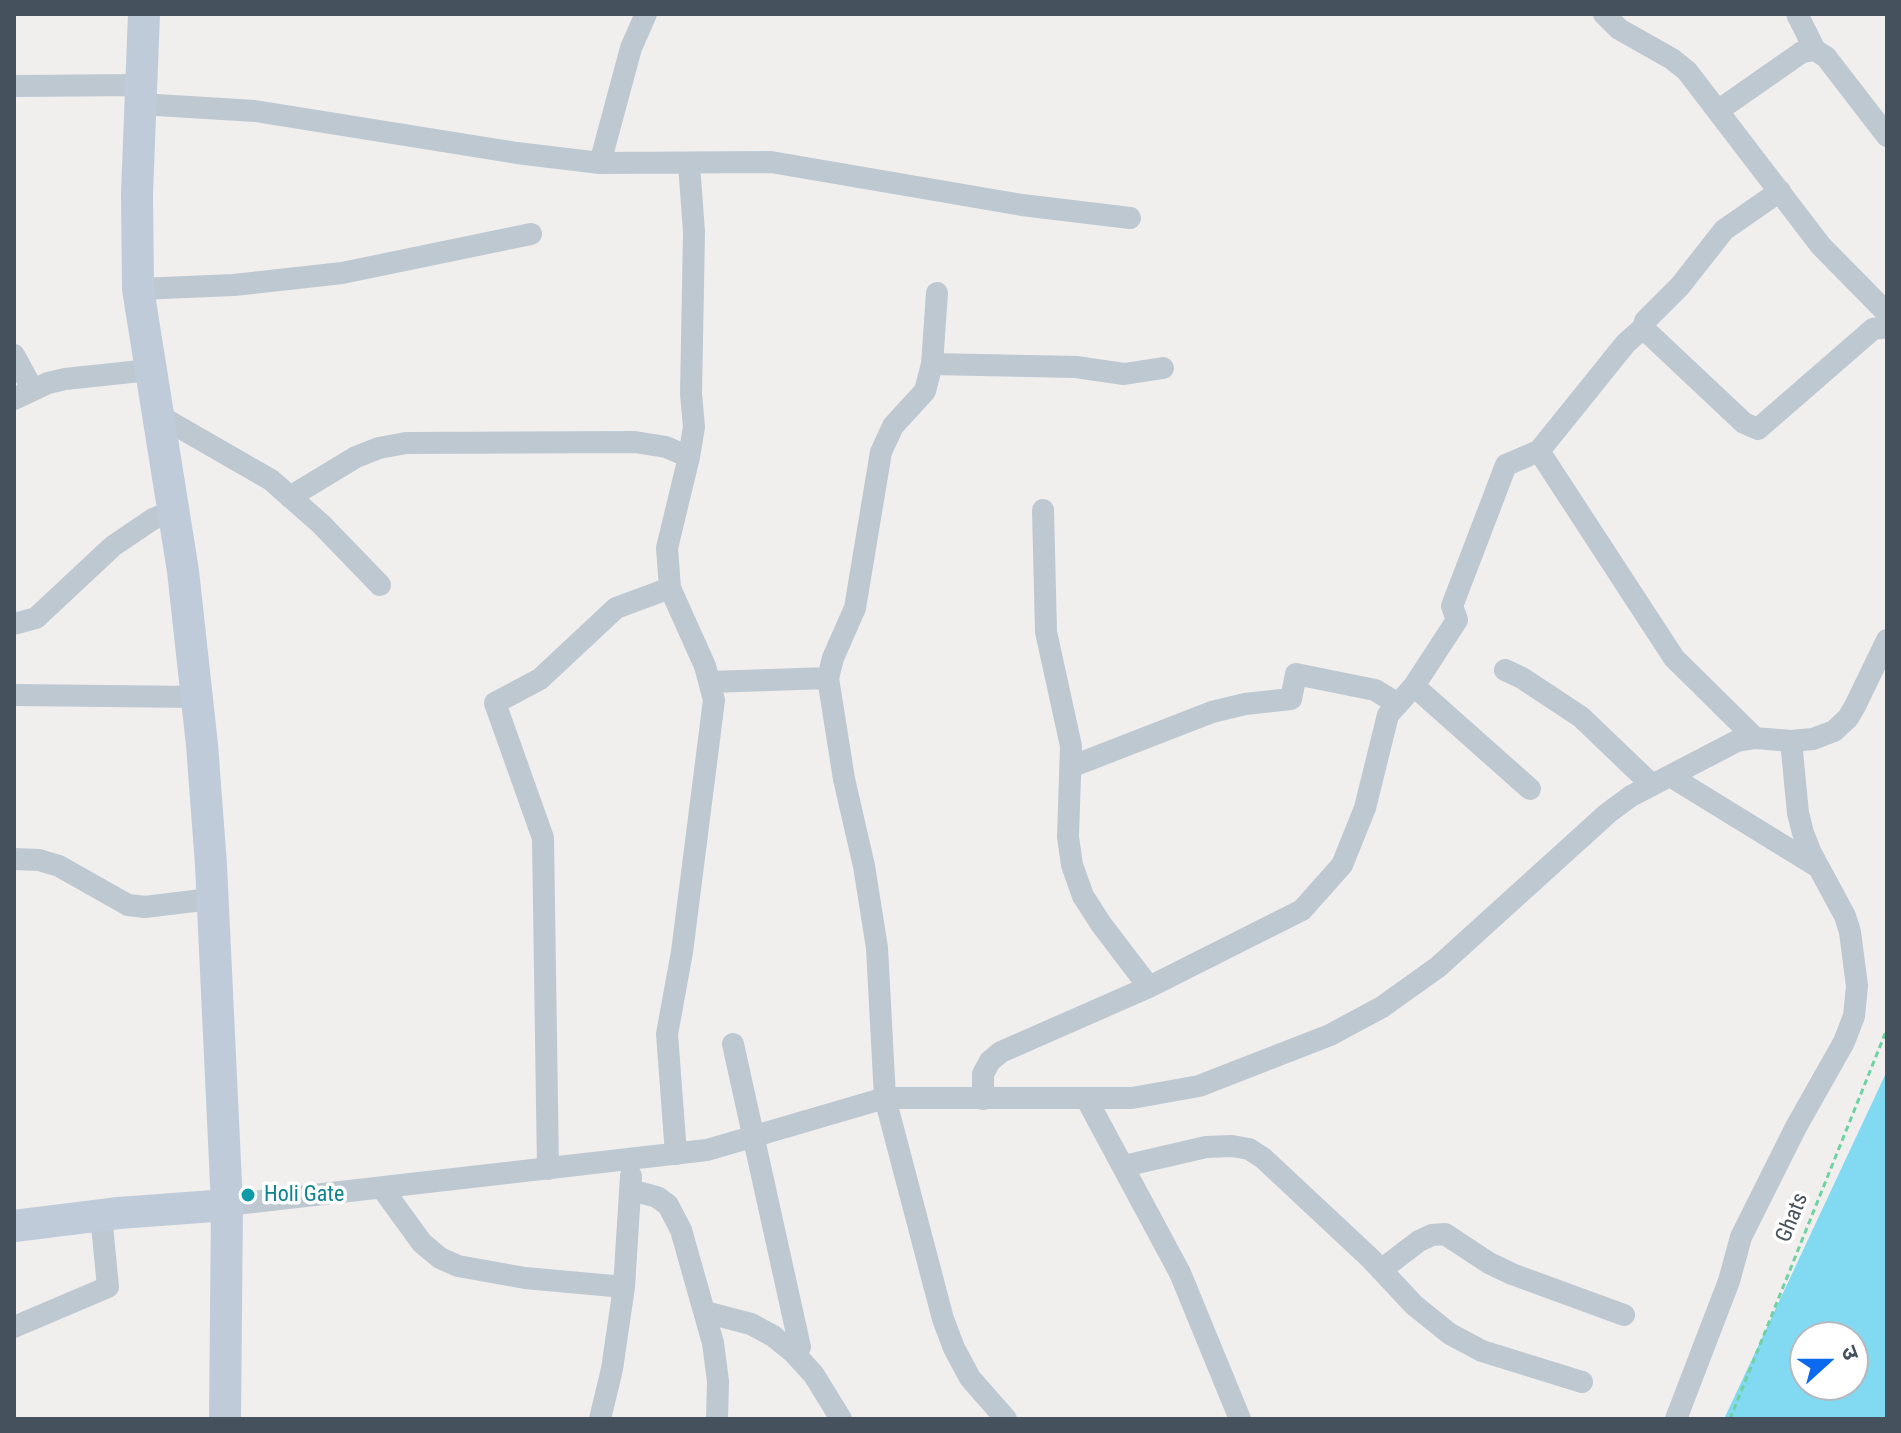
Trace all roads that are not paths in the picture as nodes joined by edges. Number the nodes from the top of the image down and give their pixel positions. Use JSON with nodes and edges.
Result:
{"nodes":[{"id":1,"x":144,"y":14,"type":"edge"},
{"id":2,"x":646,"y":14,"type":"edge"},
{"id":3,"x":1604,"y":14,"type":"edge"},
{"id":4,"x":1797,"y":14,"type":"edge"},
{"id":5,"x":1815,"y":50,"type":"junction"},
{"id":6,"x":14,"y":86,"type":"edge"},
{"id":7,"x":141,"y":94,"type":"junction"},
{"id":8,"x":1719,"y":110,"type":"junction"},
{"id":9,"x":1887,"y":136,"type":"edge"},
{"id":10,"x":600,"y":163,"type":"junction"},
{"id":11,"x":689,"y":164,"type":"junction"},
{"id":12,"x":1780,"y":191,"type":"junction"},
{"id":13,"x":1130,"y":218,"type":"dead end"},
{"id":14,"x":531,"y":234,"type":"dead end"},
{"id":15,"x":138,"y":289,"type":"junction"},
{"id":16,"x":937,"y":293,"type":"dead end"},
{"id":17,"x":1887,"y":313,"type":"edge"},
{"id":18,"x":1887,"y":327,"type":"edge"},
{"id":19,"x":1643,"y":328,"type":"junction"},
{"id":20,"x":14,"y":355,"type":"edge"},
{"id":21,"x":932,"y":364,"type":"junction"},
{"id":22,"x":1163,"y":368,"type":"dead end"},
{"id":23,"x":150,"y":370,"type":"junction"},
{"id":24,"x":23,"y":395,"type":"edge"},
{"id":25,"x":158,"y":415,"type":"junction"},
{"id":26,"x":1539,"y":451,"type":"junction"},
{"id":27,"x":689,"y":457,"type":"junction"},
{"id":28,"x":290,"y":497,"type":"junction"},
{"id":29,"x":1043,"y":510,"type":"dead end"},
{"id":30,"x":173,"y":511,"type":"junction"},
{"id":31,"x":380,"y":585,"type":"dead end"},
{"id":32,"x":670,"y":588,"type":"junction"},
{"id":33,"x":14,"y":624,"type":"edge"},
{"id":34,"x":1887,"y":640,"type":"edge"},
{"id":35,"x":1505,"y":670,"type":"dead end"},
{"id":36,"x":828,"y":678,"type":"junction"},
{"id":37,"x":711,"y":682,"type":"junction"},
{"id":38,"x":1414,"y":686,"type":"junction"},
{"id":39,"x":14,"y":695,"type":"edge"},
{"id":40,"x":197,"y":697,"type":"junction"},
{"id":41,"x":1398,"y":704,"type":"junction"},
{"id":42,"x":1755,"y":738,"type":"junction"},
{"id":43,"x":1791,"y":741,"type":"junction"},
{"id":44,"x":1073,"y":766,"type":"junction"},
{"id":45,"x":1661,"y":780,"type":"junction"},
{"id":46,"x":1530,"y":789,"type":"dead end"},
{"id":47,"x":14,"y":859,"type":"edge"},
{"id":48,"x":1819,"y":868,"type":"junction"},
{"id":49,"x":210,"y":899,"type":"junction"},
{"id":50,"x":1149,"y":987,"type":"junction"},
{"id":51,"x":733,"y":1044,"type":"dead end"},
{"id":52,"x":885,"y":1098,"type":"junction"},
{"id":53,"x":1086,"y":1098,"type":"junction"},
{"id":54,"x":983,"y":1099,"type":"junction"},
{"id":55,"x":752,"y":1137,"type":"junction"},
{"id":56,"x":676,"y":1154,"type":"junction"},
{"id":57,"x":632,"y":1159,"type":"junction"},
{"id":58,"x":1124,"y":1166,"type":"junction"},
{"id":59,"x":548,"y":1169,"type":"junction"},
{"id":60,"x":382,"y":1188,"type":"junction"},
{"id":61,"x":631,"y":1190,"type":"junction"},
{"id":62,"x":227,"y":1205,"type":"junction"},
{"id":63,"x":101,"y":1215,"type":"junction"},
{"id":64,"x":14,"y":1226,"type":"edge"},
{"id":65,"x":1381,"y":1270,"type":"junction"},
{"id":66,"x":624,"y":1287,"type":"junction"},
{"id":67,"x":705,"y":1312,"type":"junction"},
{"id":68,"x":1624,"y":1315,"type":"dead end"},
{"id":69,"x":14,"y":1327,"type":"edge"},
{"id":70,"x":800,"y":1347,"type":"dead end"},
{"id":71,"x":1582,"y":1382,"type":"dead end"},
{"id":72,"x":225,"y":1419,"type":"edge"},
{"id":73,"x":600,"y":1419,"type":"edge"},
{"id":74,"x":717,"y":1419,"type":"edge"},
{"id":75,"x":841,"y":1419,"type":"edge"},
{"id":76,"x":1006,"y":1419,"type":"edge"},
{"id":77,"x":1240,"y":1419,"type":"edge"},
{"id":78,"x":1676,"y":1419,"type":"edge"}],
"edges":[{"from":1,"to":7,"type":"street"},
{"from":2,"to":10,"type":"street"},
{"from":3,"to":8,"type":"street"},
{"from":4,"to":5,"type":"street"},
{"from":5,"to":8,"type":"street"},
{"from":5,"to":9,"type":"street"},
{"from":6,"to":7,"type":"street"},
{"from":7,"to":10,"type":"street"},
{"from":7,"to":15,"type":"street"},
{"from":8,"to":12,"type":"street"},
{"from":10,"to":11,"type":"street"},
{"from":11,"to":13,"type":"street"},
{"from":11,"to":27,"type":"street"},
{"from":12,"to":17,"type":"street"},
{"from":12,"to":19,"type":"street"},
{"from":14,"to":15,"type":"street"},
{"from":15,"to":23,"type":"street"},
{"from":16,"to":21,"type":"street"},
{"from":18,"to":19,"type":"street"},
{"from":19,"to":26,"type":"street"},
{"from":20,"to":24,"type":"street"},
{"from":21,"to":22,"type":"street"},
{"from":21,"to":36,"type":"street"},
{"from":23,"to":24,"type":"street"},
{"from":23,"to":25,"type":"street"},
{"from":25,"to":28,"type":"street"},
{"from":25,"to":30,"type":"street"},
{"from":26,"to":38,"type":"street"},
{"from":26,"to":42,"type":"street"},
{"from":27,"to":28,"type":"street"},
{"from":27,"to":32,"type":"street"},
{"from":28,"to":31,"type":"street"},
{"from":29,"to":44,"type":"street"},
{"from":30,"to":33,"type":"street"},
{"from":30,"to":40,"type":"street"},
{"from":32,"to":37,"type":"street"},
{"from":32,"to":59,"type":"street"},
{"from":34,"to":43,"type":"street"},
{"from":35,"to":45,"type":"street"},
{"from":36,"to":37,"type":"street"},
{"from":36,"to":52,"type":"street"},
{"from":37,"to":56,"type":"street"},
{"from":38,"to":41,"type":"street"},
{"from":38,"to":46,"type":"street"},
{"from":39,"to":40,"type":"street"},
{"from":40,"to":49,"type":"street"},
{"from":41,"to":44,"type":"street"},
{"from":41,"to":50,"type":"street"},
{"from":42,"to":43,"type":"street"},
{"from":42,"to":45,"type":"street"},
{"from":43,"to":48,"type":"street"},
{"from":44,"to":50,"type":"street"},
{"from":45,"to":48,"type":"street"},
{"from":45,"to":53,"type":"street"},
{"from":47,"to":49,"type":"street"},
{"from":48,"to":78,"type":"street"},
{"from":49,"to":62,"type":"street"},
{"from":50,"to":54,"type":"street"},
{"from":51,"to":55,"type":"street"},
{"from":52,"to":54,"type":"street"},
{"from":52,"to":55,"type":"street"},
{"from":52,"to":76,"type":"street"},
{"from":53,"to":54,"type":"street"},
{"from":53,"to":58,"type":"street"},
{"from":55,"to":56,"type":"street"},
{"from":55,"to":70,"type":"street"},
{"from":56,"to":57,"type":"street"},
{"from":57,"to":59,"type":"street"},
{"from":57,"to":61,"type":"street"},
{"from":58,"to":65,"type":"street"},
{"from":58,"to":77,"type":"street"},
{"from":59,"to":60,"type":"street"},
{"from":60,"to":62,"type":"street"},
{"from":60,"to":66,"type":"street"},
{"from":61,"to":66,"type":"street"},
{"from":61,"to":67,"type":"street"},
{"from":62,"to":63,"type":"street"},
{"from":62,"to":72,"type":"street"},
{"from":63,"to":64,"type":"street"},
{"from":63,"to":69,"type":"street"},
{"from":65,"to":68,"type":"street"},
{"from":65,"to":71,"type":"street"},
{"from":66,"to":73,"type":"street"},
{"from":67,"to":74,"type":"street"},
{"from":67,"to":75,"type":"street"}]}
